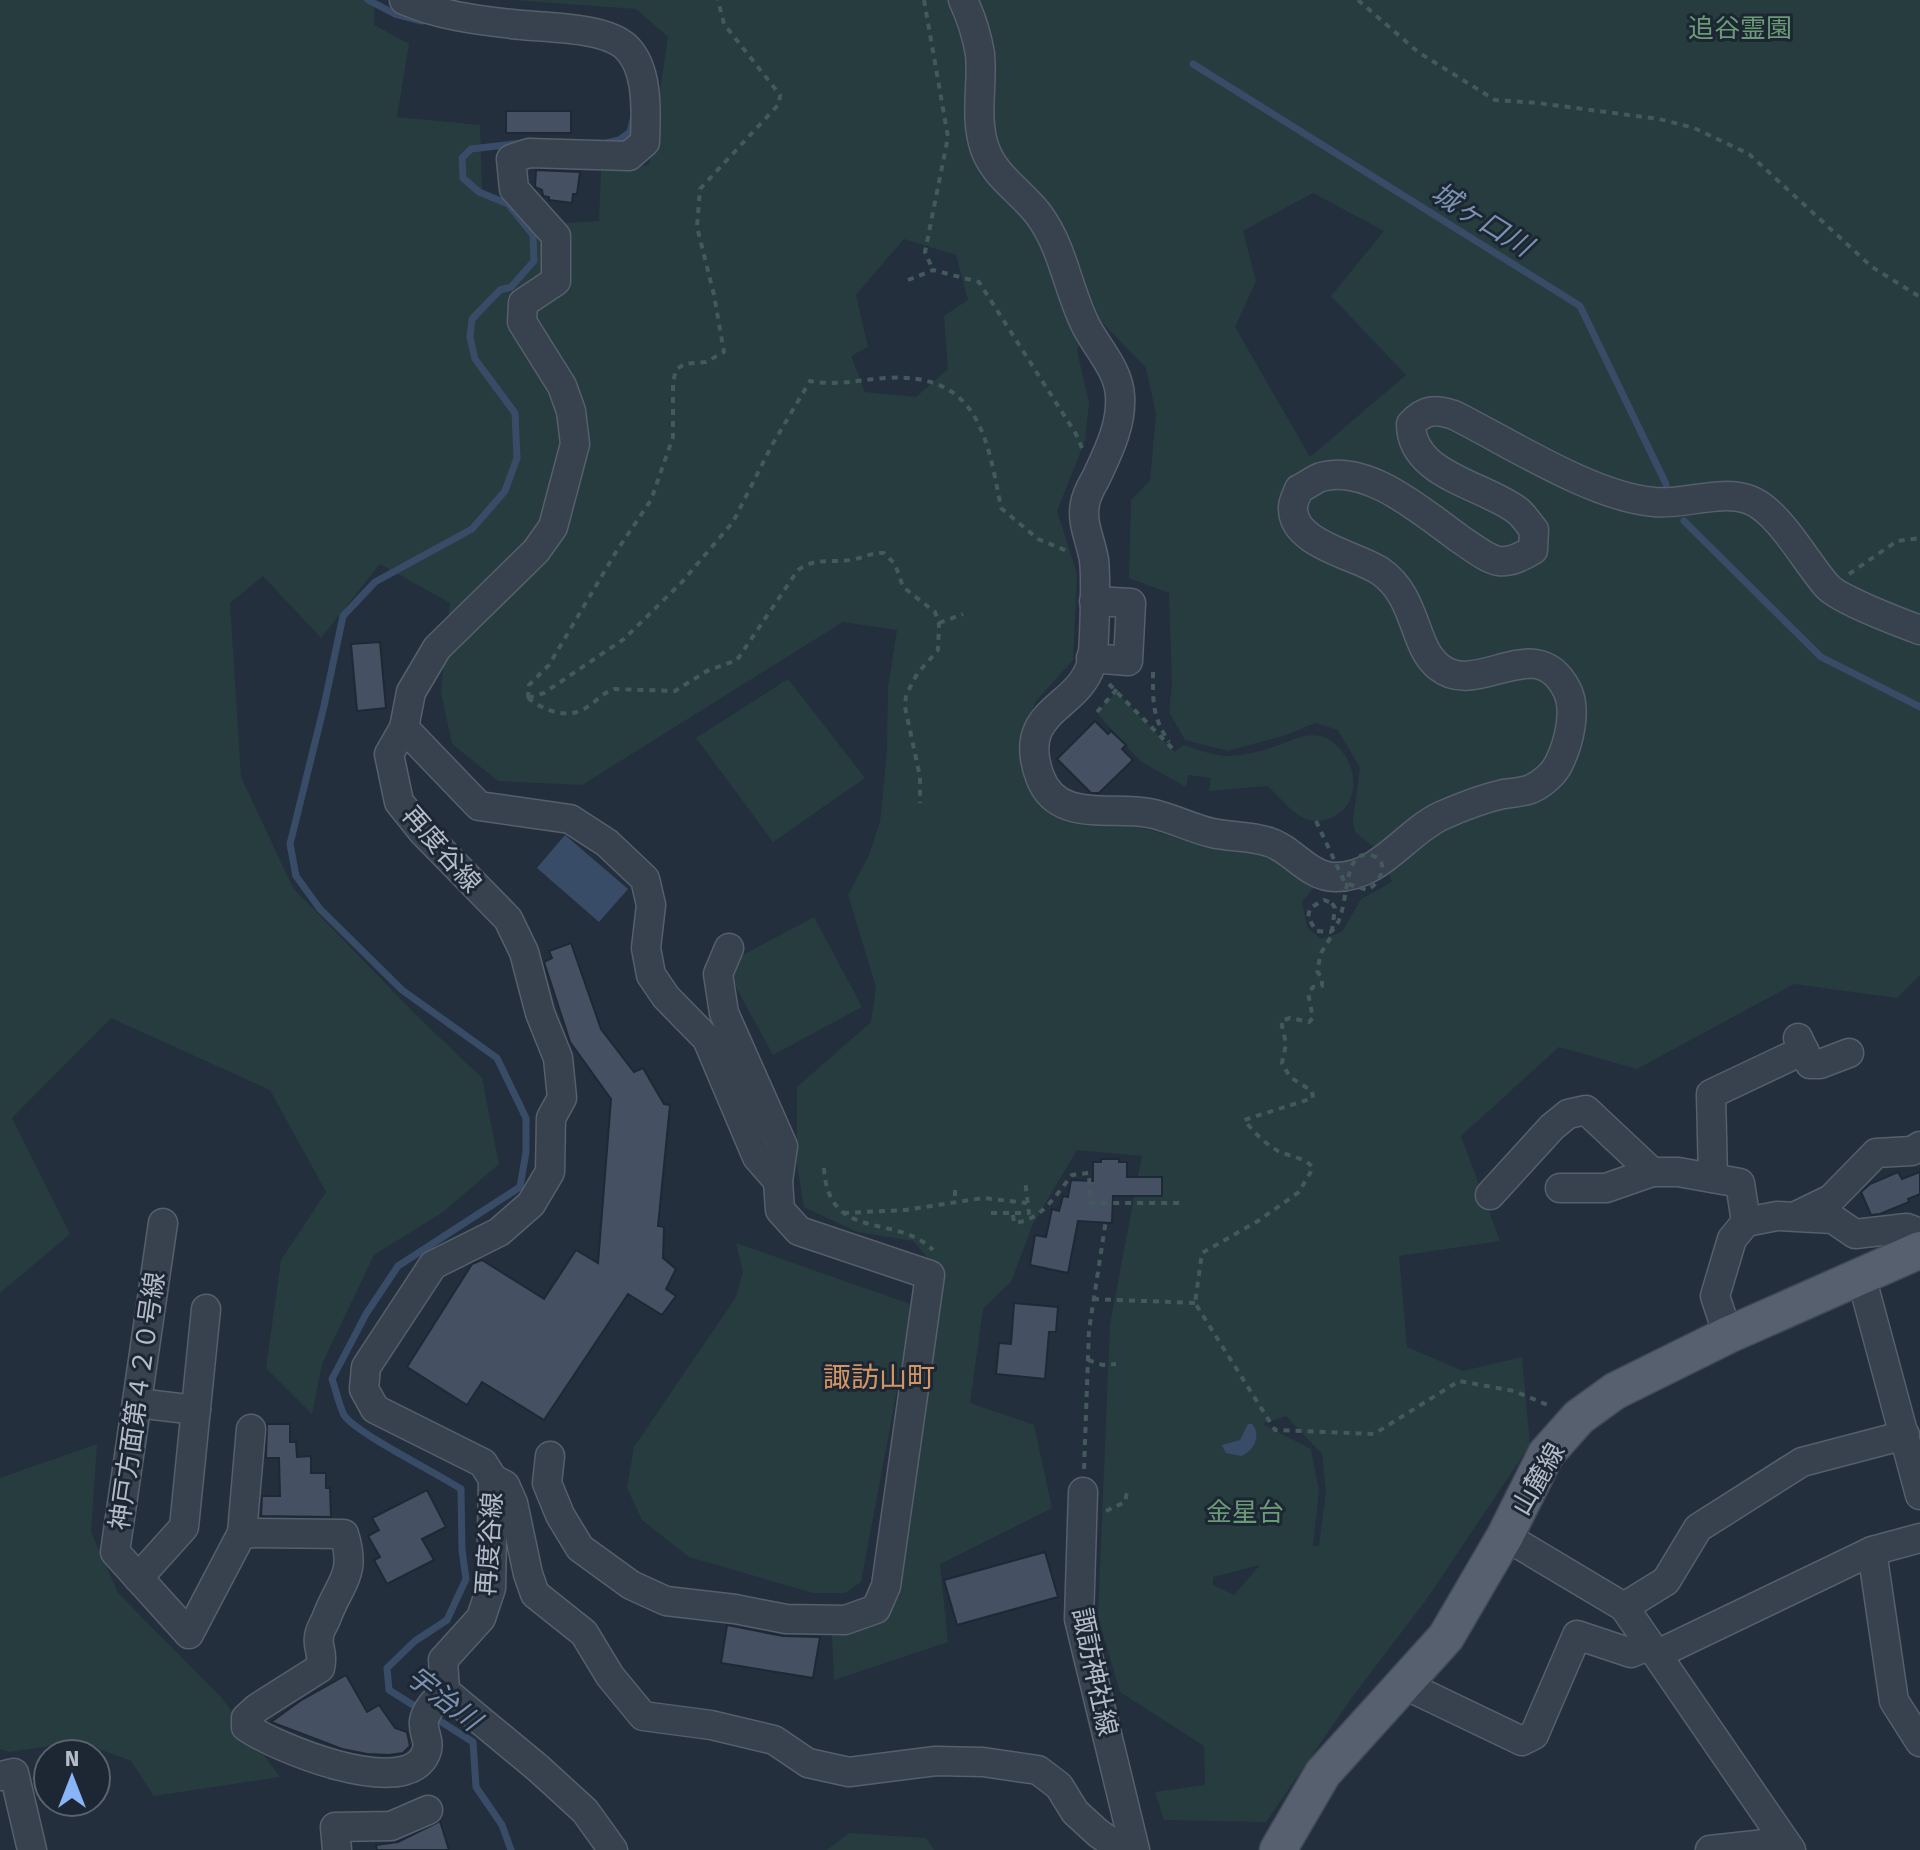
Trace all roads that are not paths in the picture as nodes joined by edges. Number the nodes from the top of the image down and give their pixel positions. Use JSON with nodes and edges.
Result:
{"nodes":[{"id":1,"x":404,"y":0,"type":"edge"},
{"id":2,"x":963,"y":0,"type":"edge"},
{"id":3,"x":1920,"y":630,"type":"edge"},
{"id":4,"x":404,"y":728,"type":"junction"},
{"id":5,"x":729,"y":948,"type":"dead end"},
{"id":6,"x":1849,"y":1053,"type":"dead end"},
{"id":7,"x":1920,"y":1146,"type":"edge"},
{"id":8,"x":1652,"y":1172,"type":"junction"},
{"id":9,"x":1713,"y":1178,"type":"junction"},
{"id":10,"x":778,"y":1181,"type":"junction"},
{"id":11,"x":1560,"y":1188,"type":"dead end"},
{"id":12,"x":1490,"y":1195,"type":"dead end"},
{"id":13,"x":1794,"y":1217,"type":"junction"},
{"id":14,"x":1746,"y":1222,"type":"junction"},
{"id":15,"x":163,"y":1223,"type":"dead end"},
{"id":16,"x":1920,"y":1233,"type":"edge"},
{"id":17,"x":1920,"y":1250,"type":"edge"},
{"id":18,"x":1861,"y":1276,"type":"junction"},
{"id":19,"x":206,"y":1309,"type":"dead end"},
{"id":20,"x":1728,"y":1335,"type":"junction"},
{"id":21,"x":137,"y":1403,"type":"junction"},
{"id":22,"x":196,"y":1410,"type":"junction"},
{"id":23,"x":251,"y":1429,"type":"dead end"},
{"id":24,"x":1905,"y":1435,"type":"junction"},
{"id":25,"x":550,"y":1456,"type":"dead end"},
{"id":26,"x":493,"y":1479,"type":"junction"},
{"id":27,"x":1083,"y":1492,"type":"road end"},
{"id":28,"x":1920,"y":1495,"type":"edge"},
{"id":29,"x":242,"y":1533,"type":"junction"},
{"id":30,"x":1505,"y":1536,"type":"junction"},
{"id":31,"x":1920,"y":1538,"type":"edge"},
{"id":32,"x":1872,"y":1551,"type":"junction"},
{"id":33,"x":138,"y":1578,"type":"junction"},
{"id":34,"x":1624,"y":1607,"type":"junction"},
{"id":35,"x":1654,"y":1652,"type":"junction"},
{"id":36,"x":1403,"y":1684,"type":"junction"},
{"id":37,"x":433,"y":1706,"type":"junction"},
{"id":38,"x":1919,"y":1740,"type":"edge"},
{"id":39,"x":0,"y":1776,"type":"edge"},
{"id":40,"x":428,"y":1810,"type":"dead end"},
{"id":41,"x":32,"y":1850,"type":"edge"},
{"id":42,"x":337,"y":1850,"type":"edge"},
{"id":43,"x":613,"y":1850,"type":"edge"},
{"id":44,"x":1122,"y":1850,"type":"edge"},
{"id":45,"x":1135,"y":1850,"type":"edge"},
{"id":46,"x":1278,"y":1850,"type":"edge"},
{"id":47,"x":1710,"y":1850,"type":"edge"},
{"id":48,"x":1770,"y":1850,"type":"edge"},
{"id":49,"x":1791,"y":1850,"type":"edge"}],
"edges":[{"from":1,"to":4,"type":"street","name":"再度谷線"},
{"from":2,"to":3,"type":"street"},
{"from":4,"to":10,"type":"street"},
{"from":4,"to":26,"type":"street","name":"再度谷線"},
{"from":5,"to":10,"type":"street"},
{"from":6,"to":9,"type":"street"},
{"from":7,"to":13,"type":"street"},
{"from":8,"to":9,"type":"street"},
{"from":8,"to":11,"type":"street"},
{"from":8,"to":12,"type":"street"},
{"from":9,"to":14,"type":"street"},
{"from":10,"to":25,"type":"street"},
{"from":13,"to":14,"type":"street"},
{"from":13,"to":16,"type":"street"},
{"from":14,"to":20,"type":"street"},
{"from":15,"to":21,"type":"street","name":"神戸方面第４２０号線"},
{"from":17,"to":18,"type":"main road","name":"山麓線"},
{"from":18,"to":20,"type":"main road","name":"山麓線"},
{"from":18,"to":24,"type":"street"},
{"from":19,"to":22,"type":"street"},
{"from":20,"to":30,"type":"main road","name":"山麓線"},
{"from":21,"to":22,"type":"street"},
{"from":21,"to":33,"type":"street","name":"神戸方面第４２０号線"},
{"from":22,"to":33,"type":"street"},
{"from":23,"to":29,"type":"street"},
{"from":24,"to":28,"type":"street"},
{"from":24,"to":34,"type":"street"},
{"from":26,"to":37,"type":"street","name":"再度谷線"},
{"from":26,"to":44,"type":"street"},
{"from":27,"to":45,"type":"street","name":"諏訪神社線"},
{"from":29,"to":33,"type":"street","name":"神戸方面第４２０号線"},
{"from":29,"to":37,"type":"street"},
{"from":30,"to":34,"type":"street"},
{"from":30,"to":36,"type":"main road","name":"山麓線"},
{"from":31,"to":32,"type":"street"},
{"from":32,"to":35,"type":"street"},
{"from":32,"to":38,"type":"street"},
{"from":34,"to":35,"type":"street"},
{"from":35,"to":36,"type":"street"},
{"from":35,"to":49,"type":"street"},
{"from":36,"to":46,"type":"main road","name":"山麓線"},
{"from":37,"to":43,"type":"street"},
{"from":39,"to":41,"type":"street"},
{"from":40,"to":42,"type":"street"},
{"from":47,"to":48,"type":"street"}]}
